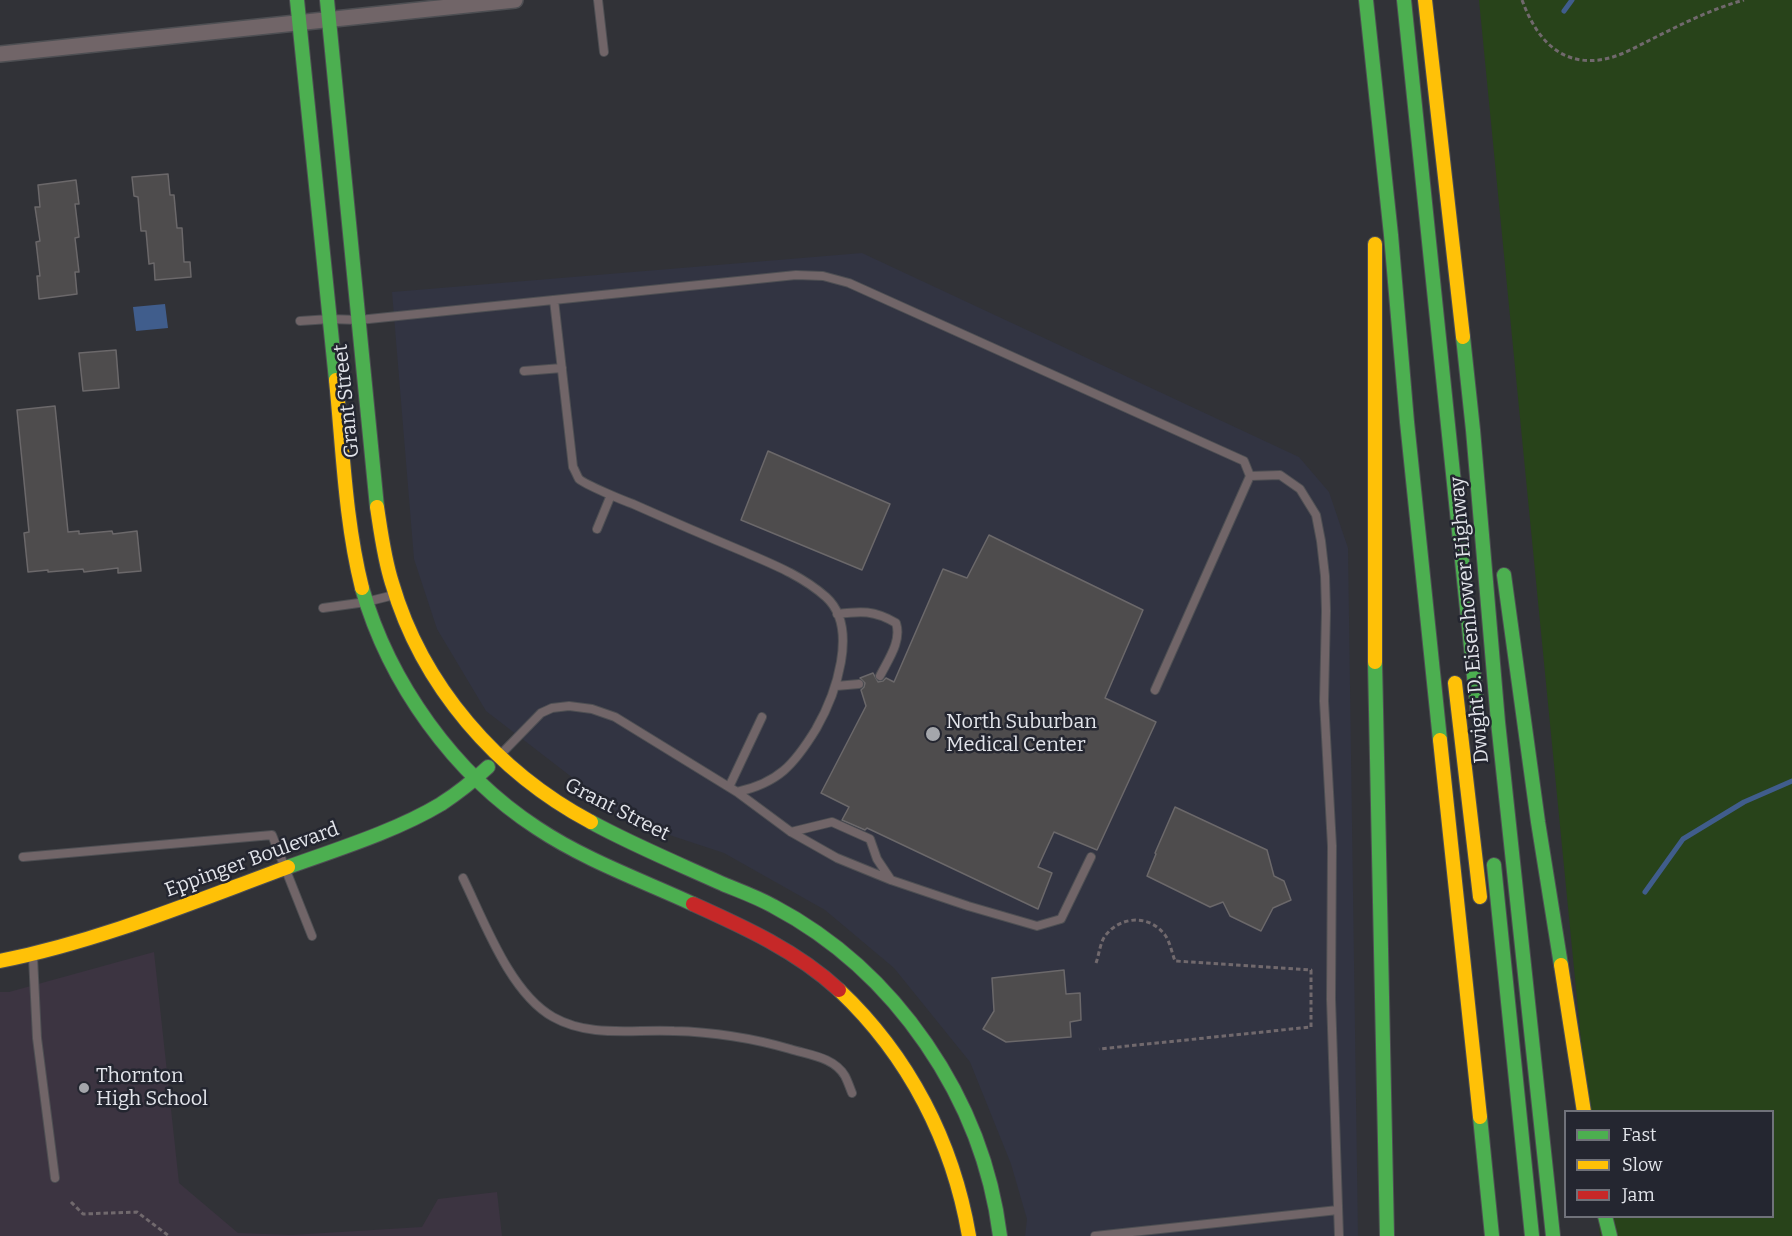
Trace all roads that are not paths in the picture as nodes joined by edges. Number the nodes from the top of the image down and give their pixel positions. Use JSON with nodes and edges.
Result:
{"nodes":[{"id":1,"x":297,"y":0,"type":"edge"},
{"id":2,"x":327,"y":0,"type":"edge"},
{"id":3,"x":515,"y":0,"type":"edge"},
{"id":4,"x":598,"y":0,"type":"edge"},
{"id":5,"x":1366,"y":0,"type":"edge"},
{"id":6,"x":1404,"y":0,"type":"edge"},
{"id":7,"x":1425,"y":0,"type":"edge"},
{"id":8,"x":329,"y":19,"type":"junction"},
{"id":9,"x":299,"y":22,"type":"junction"},
{"id":10,"x":1371,"y":47,"type":"junction"},
{"id":11,"x":604,"y":52,"type":"dead end"},
{"id":12,"x":0,"y":54,"type":"edge"},
{"id":13,"x":1374,"y":199,"type":"dead end"},
{"id":14,"x":1375,"y":233,"type":"dead end"},
{"id":15,"x":554,"y":300,"type":"junction"},
{"id":16,"x":330,"y":319,"type":"junction"},
{"id":17,"x":359,"y":320,"type":"junction"},
{"id":18,"x":300,"y":321,"type":"dead end"},
{"id":19,"x":562,"y":368,"type":"junction"},
{"id":20,"x":524,"y":371,"type":"dead end"},
{"id":21,"x":1407,"y":422,"type":"junction"},
{"id":22,"x":1473,"y":430,"type":"junction"},
{"id":23,"x":1250,"y":476,"type":"junction"},
{"id":24,"x":1491,"y":478,"type":"dead end"},
{"id":25,"x":611,"y":495,"type":"junction"},
{"id":26,"x":1431,"y":519,"type":"dead end"},
{"id":27,"x":597,"y":530,"type":"dead end"},
{"id":28,"x":1502,"y":561,"type":"dead end"},
{"id":29,"x":395,"y":595,"type":"junction"},
{"id":30,"x":366,"y":602,"type":"junction"},
{"id":31,"x":323,"y":608,"type":"dead end"},
{"id":32,"x":837,"y":614,"type":"junction"},
{"id":33,"x":1453,"y":671,"type":"dead end"},
{"id":34,"x":880,"y":676,"type":"dead end"},
{"id":35,"x":859,"y":684,"type":"dead end"},
{"id":36,"x":836,"y":686,"type":"junction"},
{"id":37,"x":1155,"y":690,"type":"dead end"},
{"id":38,"x":762,"y":717,"type":"dead end"},
{"id":39,"x":1479,"y":727,"type":"dead end"},
{"id":40,"x":500,"y":755,"type":"junction"},
{"id":41,"x":477,"y":778,"type":"junction"},
{"id":42,"x":729,"y":787,"type":"junction"},
{"id":43,"x":737,"y":792,"type":"junction"},
{"id":44,"x":791,"y":832,"type":"junction"},
{"id":45,"x":1493,"y":855,"type":"dead end"},
{"id":46,"x":1091,"y":856,"type":"dead end"},
{"id":47,"x":23,"y":857,"type":"dead end"},
{"id":48,"x":286,"y":868,"type":"junction"},
{"id":49,"x":463,"y":878,"type":"dead end"},
{"id":50,"x":891,"y":880,"type":"junction"},
{"id":51,"x":1481,"y":913,"type":"dead end"},
{"id":52,"x":312,"y":936,"type":"dead end"},
{"id":53,"x":33,"y":956,"type":"junction"},
{"id":54,"x":0,"y":961,"type":"edge"},
{"id":55,"x":852,"y":1093,"type":"dead end"},
{"id":56,"x":1584,"y":1110,"type":"edge"},
{"id":57,"x":55,"y":1178,"type":"dead end"},
{"id":58,"x":1338,"y":1210,"type":"junction"},
{"id":59,"x":1606,"y":1218,"type":"edge"},
{"id":60,"x":969,"y":1236,"type":"edge"},
{"id":61,"x":1000,"y":1236,"type":"edge"},
{"id":62,"x":1095,"y":1236,"type":"edge"},
{"id":63,"x":1339,"y":1236,"type":"edge"},
{"id":64,"x":1387,"y":1236,"type":"edge"},
{"id":65,"x":1492,"y":1236,"type":"edge"},
{"id":66,"x":1532,"y":1236,"type":"edge"},
{"id":67,"x":1552,"y":1236,"type":"edge"},
{"id":68,"x":1610,"y":1236,"type":"edge"}],
"edges":[{"from":1,"to":9,"type":"main road","name":"Grant Street"},
{"from":2,"to":8,"type":"main road","name":"Grant Street"},
{"from":3,"to":8,"type":"street"},
{"from":4,"to":11,"type":"lane"},
{"from":5,"to":10,"type":"main road","name":"Dwight D. Eisenhower Highway"},
{"from":6,"to":39,"type":"main road"},
{"from":7,"to":22,"type":"main road","name":"Dwight D. Eisenhower Highway"},
{"from":8,"to":9,"type":"street"},
{"from":8,"to":17,"type":"main road","name":"Grant Street"},
{"from":9,"to":12,"type":"street"},
{"from":9,"to":16,"type":"main road","name":"Grant Street"},
{"from":10,"to":13,"type":"main road"},
{"from":10,"to":21,"type":"main road","name":"Dwight D. Eisenhower Highway"},
{"from":14,"to":64,"type":"main road"},
{"from":15,"to":17,"type":"lane"},
{"from":15,"to":19,"type":"lane"},
{"from":15,"to":23,"type":"lane"},
{"from":16,"to":17,"type":"lane"},
{"from":16,"to":18,"type":"lane"},
{"from":16,"to":30,"type":"main road","name":"Grant Street"},
{"from":17,"to":29,"type":"main road","name":"Grant Street"},
{"from":19,"to":20,"type":"lane"},
{"from":19,"to":25,"type":"lane"},
{"from":21,"to":26,"type":"main road"},
{"from":21,"to":65,"type":"main road","name":"Dwight D. Eisenhower Highway"},
{"from":22,"to":24,"type":"main road"},
{"from":22,"to":67,"type":"main road","name":"Dwight D. Eisenhower Highway"},
{"from":23,"to":37,"type":"lane"},
{"from":23,"to":58,"type":"lane"},
{"from":25,"to":27,"type":"lane"},
{"from":25,"to":32,"type":"lane"},
{"from":28,"to":56,"type":"main road"},
{"from":29,"to":30,"type":"lane"},
{"from":29,"to":40,"type":"main road","name":"Grant Street"},
{"from":30,"to":31,"type":"lane"},
{"from":30,"to":41,"type":"main road","name":"Grant Street"},
{"from":32,"to":34,"type":"lane"},
{"from":32,"to":36,"type":"lane"},
{"from":33,"to":51,"type":"main road"},
{"from":35,"to":36,"type":"lane"},
{"from":36,"to":43,"type":"lane"},
{"from":38,"to":42,"type":"lane"},
{"from":40,"to":41,"type":"main road","name":"Eppinger Boulevard"},
{"from":40,"to":42,"type":"lane"},
{"from":40,"to":61,"type":"main road","name":"Grant Street"},
{"from":41,"to":48,"type":"main road","name":"Eppinger Boulevard"},
{"from":41,"to":60,"type":"main road","name":"Grant Street"},
{"from":42,"to":43,"type":"lane"},
{"from":43,"to":44,"type":"lane"},
{"from":44,"to":50,"type":"lane"},
{"from":44,"to":50,"type":"lane"},
{"from":45,"to":66,"type":"main road"},
{"from":46,"to":50,"type":"lane"},
{"from":47,"to":48,"type":"lane"},
{"from":48,"to":52,"type":"lane"},
{"from":48,"to":53,"type":"main road","name":"Eppinger Boulevard"},
{"from":49,"to":55,"type":"lane"},
{"from":53,"to":54,"type":"main road","name":"Eppinger Boulevard"},
{"from":53,"to":57,"type":"lane"},
{"from":58,"to":62,"type":"lane"},
{"from":58,"to":63,"type":"lane"},
{"from":59,"to":68,"type":"main road"}]}
